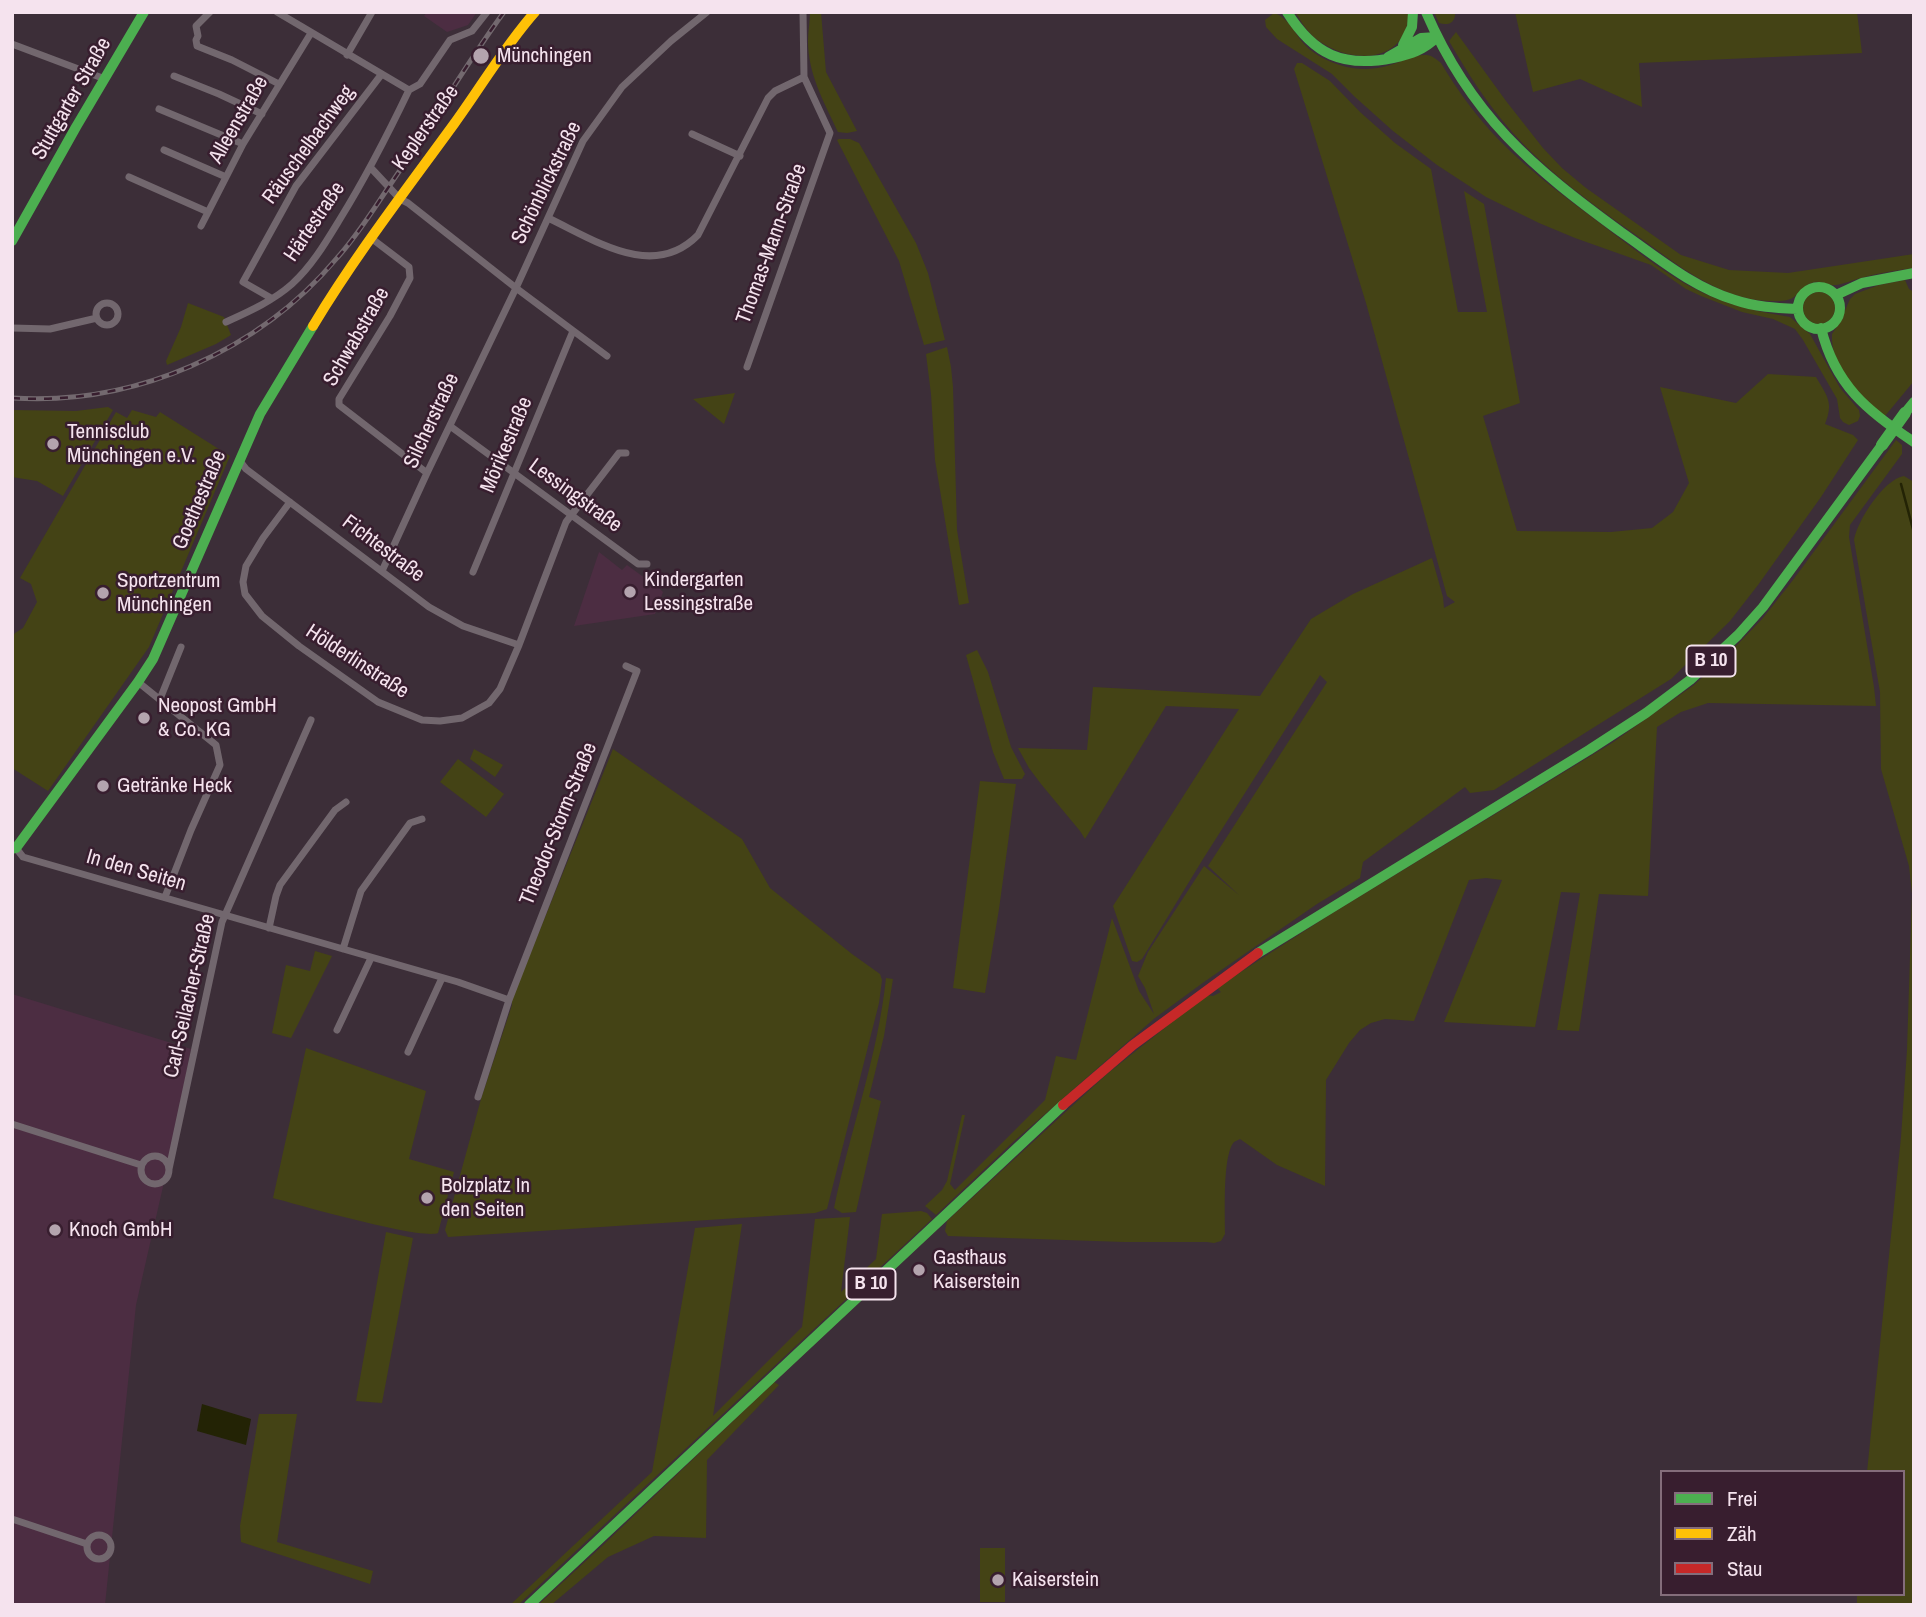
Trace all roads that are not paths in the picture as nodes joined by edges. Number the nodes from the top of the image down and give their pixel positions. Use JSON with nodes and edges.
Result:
{"nodes":[{"id":1,"x":144,"y":12,"type":"edge"},
{"id":2,"x":210,"y":12,"type":"edge"},
{"id":3,"x":277,"y":12,"type":"edge"},
{"id":4,"x":372,"y":12,"type":"edge"},
{"id":5,"x":487,"y":12,"type":"edge"},
{"id":6,"x":535,"y":12,"type":"edge"},
{"id":7,"x":707,"y":12,"type":"edge"},
{"id":8,"x":803,"y":12,"type":"edge"},
{"id":9,"x":1287,"y":12,"type":"edge"},
{"id":10,"x":1413,"y":12,"type":"edge"},
{"id":11,"x":1426,"y":12,"type":"edge"},
{"id":12,"x":311,"y":33,"type":"junction"},
{"id":13,"x":1437,"y":37,"type":"junction"},
{"id":14,"x":12,"y":44,"type":"edge"},
{"id":15,"x":1401,"y":48,"type":"junction"},
{"id":16,"x":347,"y":55,"type":"junction"},
{"id":17,"x":1382,"y":61,"type":"junction"},
{"id":18,"x":381,"y":75,"type":"junction"},
{"id":19,"x":174,"y":76,"type":"dead end"},
{"id":20,"x":804,"y":78,"type":"junction"},
{"id":21,"x":105,"y":79,"type":"junction"},
{"id":22,"x":279,"y":84,"type":"junction"},
{"id":23,"x":409,"y":90,"type":"junction"},
{"id":24,"x":159,"y":109,"type":"dead end"},
{"id":25,"x":262,"y":114,"type":"junction"},
{"id":26,"x":692,"y":134,"type":"dead end"},
{"id":27,"x":243,"y":145,"type":"junction"},
{"id":28,"x":164,"y":150,"type":"dead end"},
{"id":29,"x":740,"y":156,"type":"junction"},
{"id":30,"x":371,"y":168,"type":"junction"},
{"id":31,"x":129,"y":177,"type":"dead end"},
{"id":32,"x":226,"y":177,"type":"junction"},
{"id":33,"x":400,"y":199,"type":"junction"},
{"id":34,"x":208,"y":212,"type":"junction"},
{"id":35,"x":548,"y":218,"type":"junction"},
{"id":36,"x":17,"y":221,"type":"edge"},
{"id":37,"x":201,"y":226,"type":"dead end"},
{"id":38,"x":370,"y":238,"type":"junction"},
{"id":39,"x":12,"y":241,"type":"edge"},
{"id":40,"x":1914,"y":273,"type":"edge"},
{"id":41,"x":516,"y":288,"type":"junction"},
{"id":42,"x":1836,"y":295,"type":"junction"},
{"id":43,"x":271,"y":298,"type":"junction"},
{"id":44,"x":1798,"y":309,"type":"junction"},
{"id":45,"x":97,"y":318,"type":"dead end"},
{"id":46,"x":226,"y":322,"type":"dead end"},
{"id":47,"x":12,"y":328,"type":"edge"},
{"id":48,"x":1821,"y":328,"type":"junction"},
{"id":49,"x":573,"y":331,"type":"junction"},
{"id":50,"x":607,"y":356,"type":"dead end"},
{"id":51,"x":747,"y":367,"type":"dead end"},
{"id":52,"x":1914,"y":402,"type":"edge"},
{"id":53,"x":450,"y":426,"type":"junction"},
{"id":54,"x":1914,"y":442,"type":"edge"},
{"id":55,"x":626,"y":453,"type":"dead end"},
{"id":56,"x":239,"y":459,"type":"junction"},
{"id":57,"x":426,"y":473,"type":"junction"},
{"id":58,"x":513,"y":473,"type":"junction"},
{"id":59,"x":290,"y":502,"type":"junction"},
{"id":60,"x":571,"y":514,"type":"junction"},
{"id":61,"x":647,"y":564,"type":"dead end"},
{"id":62,"x":382,"y":571,"type":"junction"},
{"id":63,"x":473,"y":572,"type":"dead end"},
{"id":64,"x":519,"y":645,"type":"junction"},
{"id":65,"x":181,"y":647,"type":"dead end"},
{"id":66,"x":626,"y":666,"type":"dead end"},
{"id":67,"x":138,"y":682,"type":"junction"},
{"id":68,"x":160,"y":699,"type":"junction"},
{"id":69,"x":312,"y":720,"type":"dead end"},
{"id":70,"x":346,"y":802,"type":"dead end"},
{"id":71,"x":422,"y":819,"type":"dead end"},
{"id":72,"x":14,"y":849,"type":"edge"},
{"id":73,"x":165,"y":897,"type":"junction"},
{"id":74,"x":225,"y":915,"type":"junction"},
{"id":75,"x":269,"y":928,"type":"junction"},
{"id":76,"x":343,"y":949,"type":"junction"},
{"id":77,"x":371,"y":958,"type":"junction"},
{"id":78,"x":442,"y":978,"type":"junction"},
{"id":79,"x":509,"y":1000,"type":"junction"},
{"id":80,"x":337,"y":1030,"type":"dead end"},
{"id":81,"x":408,"y":1052,"type":"dead end"},
{"id":82,"x":478,"y":1097,"type":"dead end"},
{"id":83,"x":12,"y":1124,"type":"edge"},
{"id":84,"x":141,"y":1165,"type":"junction"},
{"id":85,"x":169,"y":1169,"type":"junction"},
{"id":86,"x":12,"y":1519,"type":"edge"},
{"id":87,"x":87,"y":1544,"type":"dead end"},
{"id":88,"x":529,"y":1605,"type":"edge"}],
"edges":[{"from":1,"to":21,"type":"main road","name":"Stuttgarter Straße"},
{"from":2,"to":22,"type":"street"},
{"from":3,"to":12,"type":"street"},
{"from":4,"to":16,"type":"street"},
{"from":5,"to":23,"type":"street","name":"Härtestraße"},
{"from":6,"to":33,"type":"main road","name":"Keplerstraße"},
{"from":7,"to":35,"type":"street","name":"Schönblickstraße"},
{"from":8,"to":20,"type":"street"},
{"from":9,"to":17,"type":"main road"},
{"from":10,"to":15,"type":"main road"},
{"from":11,"to":13,"type":"main road"},
{"from":12,"to":16,"type":"street"},
{"from":12,"to":22,"type":"street","name":"Alleenstraße"},
{"from":13,"to":15,"type":"main road"},
{"from":13,"to":17,"type":"main road"},
{"from":13,"to":44,"type":"main road"},
{"from":14,"to":21,"type":"street"},
{"from":15,"to":17,"type":"main road"},
{"from":16,"to":18,"type":"street"},
{"from":18,"to":23,"type":"street"},
{"from":18,"to":43,"type":"street","name":"Räuschelbachweg"},
{"from":19,"to":25,"type":"street"},
{"from":20,"to":29,"type":"street"},
{"from":20,"to":51,"type":"street","name":"Thomas-Mann-Straße"},
{"from":21,"to":36,"type":"main road","name":"Stuttgarter Straße"},
{"from":22,"to":25,"type":"street","name":"Alleenstraße"},
{"from":23,"to":30,"type":"street","name":"Härtestraße"},
{"from":24,"to":27,"type":"street"},
{"from":25,"to":27,"type":"street","name":"Alleenstraße"},
{"from":26,"to":29,"type":"street"},
{"from":27,"to":32,"type":"street","name":"Alleenstraße"},
{"from":28,"to":32,"type":"street"},
{"from":29,"to":35,"type":"street"},
{"from":30,"to":33,"type":"street"},
{"from":30,"to":43,"type":"street","name":"Härtestraße"},
{"from":31,"to":34,"type":"street"},
{"from":32,"to":34,"type":"street","name":"Alleenstraße"},
{"from":33,"to":38,"type":"main road","name":"Goethestraße"},
{"from":33,"to":41,"type":"street"},
{"from":34,"to":37,"type":"street","name":"Alleenstraße"},
{"from":35,"to":41,"type":"street","name":"Schönblickstraße"},
{"from":36,"to":39,"type":"main road","name":"Stuttgarter Straße"},
{"from":38,"to":56,"type":"main road","name":"Goethestraße"},
{"from":38,"to":57,"type":"street","name":"Schwabstraße"},
{"from":40,"to":42,"type":"main road"},
{"from":41,"to":49,"type":"street"},
{"from":41,"to":53,"type":"street","name":"Silcherstraße"},
{"from":42,"to":44,"type":"main road"},
{"from":42,"to":48,"type":"main road"},
{"from":43,"to":46,"type":"street","name":"Härtestraße"},
{"from":44,"to":48,"type":"main road"},
{"from":45,"to":47,"type":"street"},
{"from":48,"to":54,"type":"main road"},
{"from":49,"to":50,"type":"street"},
{"from":49,"to":58,"type":"street","name":"Mörikestraße"},
{"from":52,"to":88,"type":"main road","number":"B 10","bridge":true},
{"from":53,"to":57,"type":"street","name":"Silcherstraße"},
{"from":53,"to":58,"type":"street","name":"Lessingstraße"},
{"from":55,"to":60,"type":"street","name":"Hölderlinstraße"},
{"from":56,"to":59,"type":"street","name":"Fichtestraße"},
{"from":56,"to":67,"type":"main road","name":"Goethestraße"},
{"from":57,"to":62,"type":"street","name":"Silcherstraße"},
{"from":58,"to":60,"type":"street","name":"Lessingstraße"},
{"from":58,"to":63,"type":"street","name":"Mörikestraße"},
{"from":59,"to":62,"type":"street","name":"Fichtestraße"},
{"from":59,"to":64,"type":"street","name":"Hölderlinstraße"},
{"from":60,"to":61,"type":"street","name":"Lessingstraße"},
{"from":60,"to":64,"type":"street","name":"Hölderlinstraße"},
{"from":62,"to":64,"type":"street","name":"Fichtestraße"},
{"from":65,"to":68,"type":"street"},
{"from":66,"to":79,"type":"street","name":"Theodor-Storm-Straße"},
{"from":67,"to":68,"type":"street"},
{"from":67,"to":72,"type":"main road","name":"Goethestraße"},
{"from":68,"to":73,"type":"street"},
{"from":69,"to":74,"type":"street","name":"Carl-Seilacher-Straße"},
{"from":70,"to":75,"type":"street"},
{"from":71,"to":76,"type":"street"},
{"from":72,"to":73,"type":"street","name":"In den Seiten"},
{"from":73,"to":74,"type":"street","name":"In den Seiten"},
{"from":74,"to":75,"type":"street","name":"In den Seiten"},
{"from":74,"to":85,"type":"street","name":"Carl-Seilacher-Straße"},
{"from":75,"to":76,"type":"street","name":"In den Seiten"},
{"from":76,"to":77,"type":"street","name":"In den Seiten"},
{"from":77,"to":78,"type":"street","name":"In den Seiten"},
{"from":77,"to":80,"type":"street"},
{"from":78,"to":79,"type":"street","name":"In den Seiten"},
{"from":78,"to":81,"type":"street"},
{"from":79,"to":82,"type":"street"},
{"from":83,"to":84,"type":"street"},
{"from":84,"to":85,"type":"street"},
{"from":84,"to":85,"type":"street"},
{"from":86,"to":87,"type":"street"}]}
